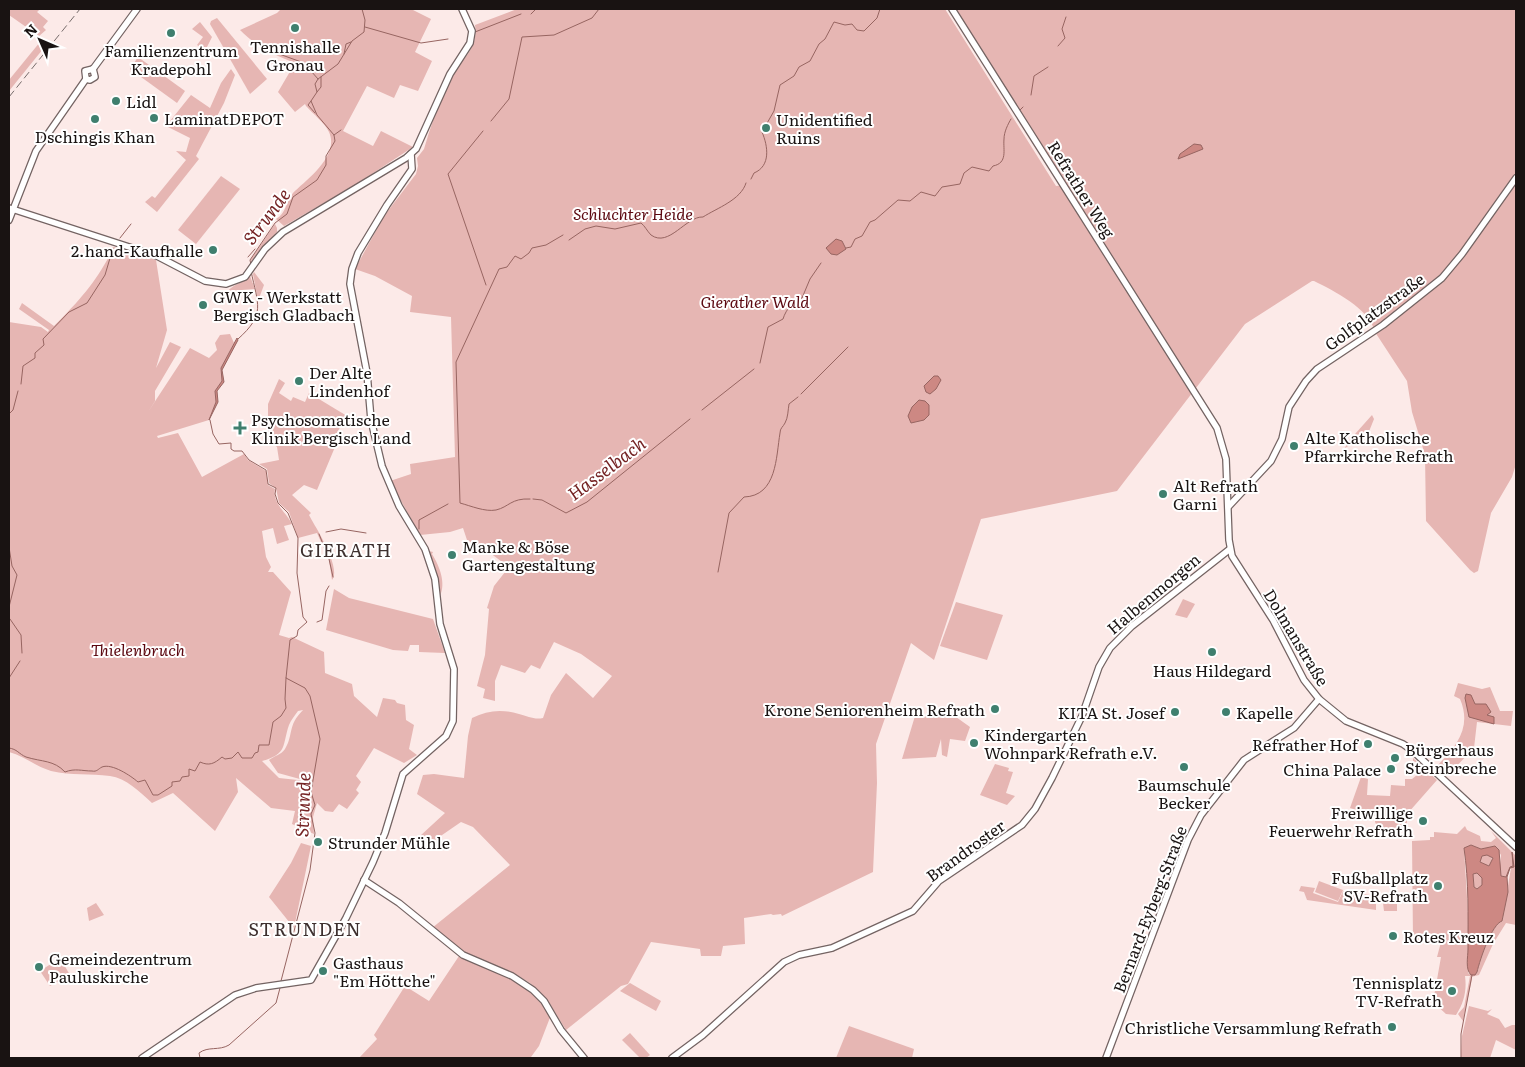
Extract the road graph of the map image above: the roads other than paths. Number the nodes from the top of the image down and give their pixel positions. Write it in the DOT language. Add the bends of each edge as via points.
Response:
graph roads {
  1 [pos="137,9"];
  2 [pos="462,9"];
  3 [pos="952,9"];
  4 [pos="411,154"];
  5 [pos="1516,178"];
  6 [pos="11,209"];
  7 [pos="9,220"];
  8 [pos="1190,384"];
  9 [pos="1228,488"];
  10 [pos="1240,496"];
  11 [pos="1229,506"];
  12 [pos="1230,549"];
  13 [pos="1319,698"];
  14 [pos="1066,748"];
  15 [pos="1516,847"];
  16 [pos="364,880"];
  17 [pos="142,1058"];
  18 [pos="584,1058"];
  19 [pos="672,1058"];
  20 [pos="1106,1058"];
  1 -- 6 [label="street" via="93,69 95,77 86,79 41,143"];
  2 -- 4 [label="street" via="472,30 470,43 450,74 421,143"];
  3 -- 8 [label="street, Refrather Weg"];
  4 -- 6 [label="street" via="283,232 265,249 250,271 234,282 221,284 205,281 157,256"];
  4 -- 16 [label="street" via="412,169 358,254 350,284 367,373 371,420 382,464 399,506 425,549 435,579 440,624 454,669 453,722 446,736 403,774 385,833"];
  5 -- 10 [label="street, Golfplatzstraße" via="1442,278 1383,325 1316,370 1292,400 1282,439 1271,461"];
  6 -- 7 [label="street"];
  8 -- 9 [label="street, Dolmanstraße" via="1222,441"];
  9 -- 10 [label="street"];
  9 -- 11 [label="street, Dolmanstraße"];
  10 -- 11 [label="street, Golfplatzstraße"];
  11 -- 12 [label="street, Dolmanstraße"];
  12 -- 13 [label="street, Dolmanstraße" via="1273,620 1304,680"];
  12 -- 14 [label="street, Halbenmorgen" via="1132,626 1110,648"];
  13 -- 15 [label="street, Dolmanstraße" via="1351,724 1403,744 1414,752"];
  13 -- 20 [label="street, Bernard-Eyberg-Straße" via="1294,728 1248,756 1201,815"];
  14 -- 19 [label="street, Brandroster" via="1028,818 940,881 913,911 832,948 791,957 703,1035"];
  16 -- 17 [label="street" via="314,976 306,982 256,988 227,999"];
  16 -- 18 [label="street" via="400,903 463,955 512,976 533,990"];
}
